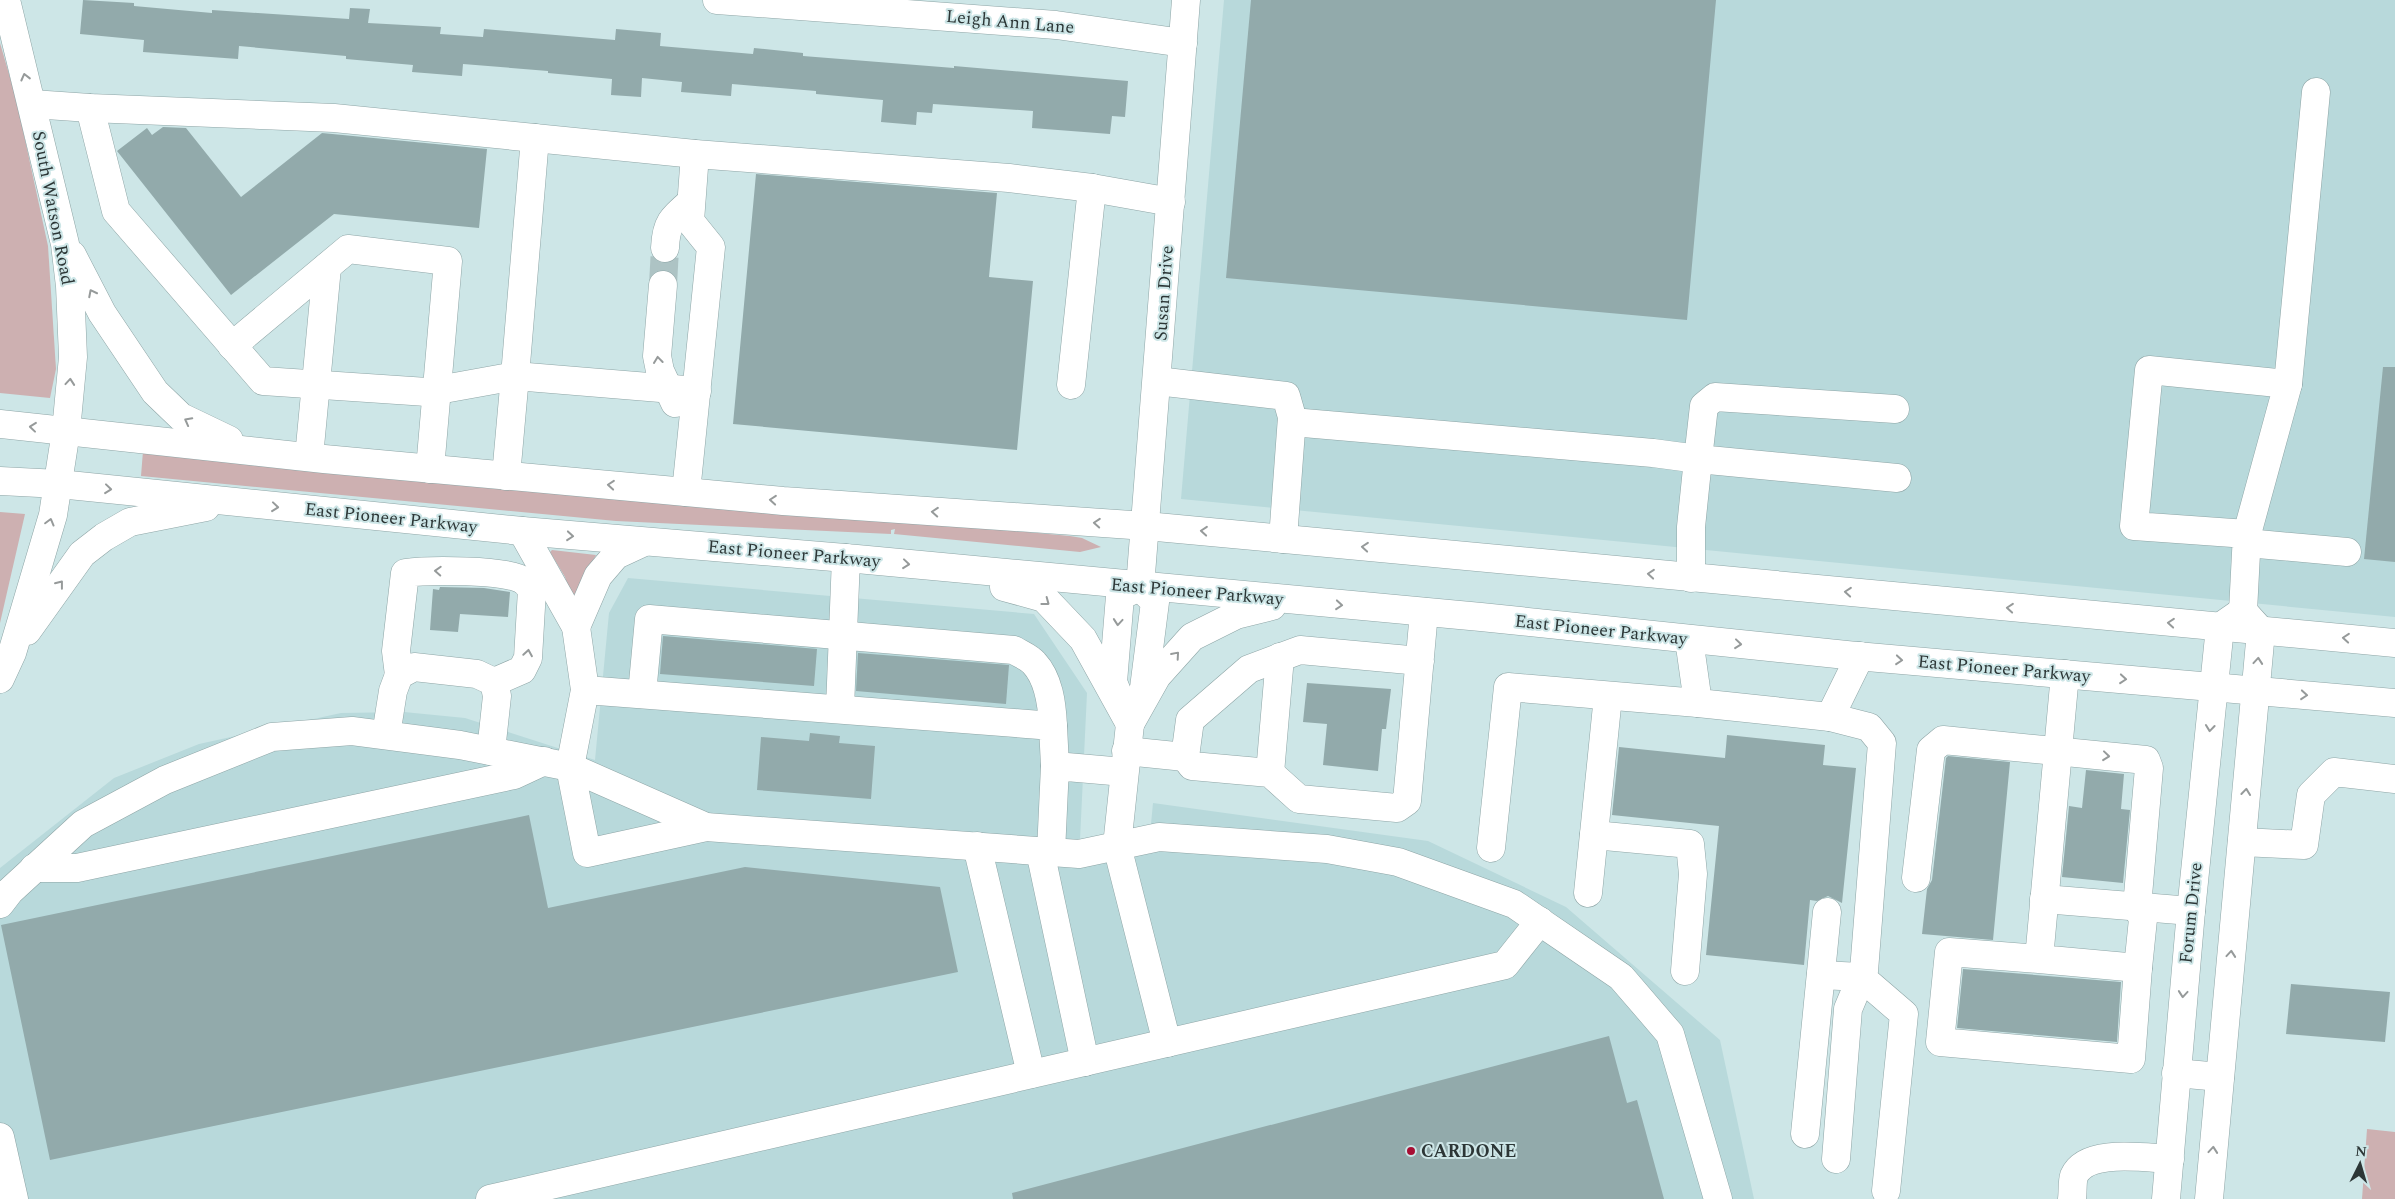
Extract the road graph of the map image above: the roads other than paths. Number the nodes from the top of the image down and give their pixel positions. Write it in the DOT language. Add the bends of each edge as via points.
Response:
graph roads {
  1 [pos="6,0"];
  2 [pos="717,0"];
  3 [pos="1186,0"];
  4 [pos="886,6"];
  5 [pos="1183,43"];
  6 [pos="2316,92"];
  7 [pos="32,104"];
  8 [pos="90,108"];
  9 [pos="535,138"];
  10 [pos="695,154"];
  11 [pos="1092,188"];
  12 [pos="691,202"];
  13 [pos="1171,202"];
  14 [pos="65,244"];
  15 [pos="665,248"];
  16 [pos="327,267"];
  17 [pos="663,285"];
  18 [pos="232,346"];
  19 [pos="515,376"];
  20 [pos="1157,381"];
  21 [pos="2288,384"];
  22 [pos="317,385"];
  23 [pos="1071,385"];
  24 [pos="667,388"];
  25 [pos="436,390"];
  26 [pos="697,390"];
  27 [pos="1895,409"];
  28 [pos="1292,422"];
  29 [pos="0,424"];
  30 [pos="66,431"];
  31 [pos="248,450"];
  32 [pos="309,457"];
  33 [pos="1698,460"];
  34 [pos="430,469"];
  35 [pos="506,476"];
  36 [pos="1897,478"];
  37 [pos="0,481"];
  38 [pos="687,482"];
  39 [pos="59,484"];
  40 [pos="226,502"];
  41 [pos="1146,526"];
  42 [pos="522,531"];
  43 [pos="2247,538"];
  44 [pos="1282,539"];
  45 [pos="644,542"];
  46 [pos="2347,552"];
  47 [pos="846,558"];
  48 [pos="933,566"];
  49 [pos="1691,578"];
  50 [pos="1140,587"];
  51 [pos="1291,601"];
  52 [pos="2243,611"];
  53 [pos="1424,612"];
  54 [pos="576,627"];
  55 [pos="2220,627"];
  56 [pos="2261,630"];
  57 [pos="843,636"];
  58 [pos="1689,639"];
  59 [pos="2395,643"];
  60 [pos="12,652"];
  61 [pos="1860,656"];
  62 [pos="1280,657"];
  63 [pos="1420,661"];
  64 [pos="2064,674"];
  65 [pos="398,675"];
  66 [pos="0,679"];
  67 [pos="494,682"];
  68 [pos="2215,686"];
  69 [pos="585,690"];
  70 [pos="2256,691"];
  71 [pos="642,694"];
  72 [pos="1608,696"];
  73 [pos="1698,703"];
  74 [pos="2395,703"];
  75 [pos="840,708"];
  76 [pos="1830,716"];
  77 [pos="1130,724"];
  78 [pos="1053,726"];
  79 [pos="386,735"];
  80 [pos="2058,750"];
  81 [pos="491,751"];
  82 [pos="1185,757"];
  83 [pos="544,761"];
  84 [pos="1125,762"];
  85 [pos="1054,766"];
  86 [pos="570,767"];
  87 [pos="1270,773"];
  88 [pos="2395,779"];
  89 [pos="706,827"];
  90 [pos="1594,835"];
  91 [pos="2242,842"];
  92 [pos="977,846"];
  93 [pos="1117,846"];
  94 [pos="1491,848"];
  95 [pos="1046,851"];
  96 [pos="34,868"];
  97 [pos="1916,878"];
  98 [pos="1588,893"];
  99 [pos="2044,899"];
  100 [pos="0,904"];
  101 [pos="2137,908"];
  102 [pos="1827,912"];
  103 [pos="2190,912"];
  104 [pos="1540,921"];
  105 [pos="2039,959"];
  106 [pos="2138,968"];
  107 [pos="1684,971"];
  108 [pos="1821,975"];
  109 [pos="1861,977"];
  110 [pos="1167,1043"];
  111 [pos="1085,1062"];
  112 [pos="2176,1073"];
  113 [pos="1031,1074"];
  114 [pos="2220,1077"];
  115 [pos="1805,1134"];
  116 [pos="0,1137"];
  117 [pos="1836,1159"];
  118 [pos="2170,1159"];
  119 [pos="1886,1191"];
  120 [pos="14,1199"];
  121 [pos="490,1199"];
  122 [pos="1718,1199"];
  123 [pos="2072,1199"];
  124 [pos="2166,1199"];
  125 [pos="2209,1199"];
  7 -- 1 [label="main road, South Watson Road, one-way"];
  2 -- 4 [label="main road, Leigh Ann Lane"];
  3 -- 5 [label="main road, Susan Drive"];
  4 -- 5 [label="main road, Leigh Ann Lane"];
  5 -- 13 [label="main road, Susan Drive"];
  6 -- 21 [label="main road"];
  7 -- 8 [label="main road"];
  7 -- 14 [label="main road, South Watson Road"];
  8 -- 9 [label="main road" via="334,118"];
  8 -- 18 [label="main road" via="116,210"];
  9 -- 10 [label="main road"];
  9 -- 19 [label="main road"];
  10 -- 11 [label="main road" via="1009,178"];
  10 -- 12 [label="main road"];
  11 -- 13 [label="main road"];
  11 -- 23 [label="main road"];
  12 -- 15 [label="main road" via="672,218 666,232"];
  12 -- 26 [label="main road" via="690,220 711,247"];
  13 -- 20 [label="main road, Susan Drive"];
  30 -- 14 [label="main road, South Watson Road, one-way" via="73,357"];
  31 -- 14 [label="main road, one-way" via="180,417 155,392 102,313"];
  16 -- 18 [label="main road"];
  16 -- 22 [label="main road"];
  16 -- 25 [label="main road" via="348,249 448,261"];
  24 -- 17 [label="main road, one-way" via="657,356"];
  18 -- 22 [label="main road" via="262,381"];
  19 -- 24 [label="main road"];
  19 -- 25 [label="main road"];
  19 -- 35 [label="main road"];
  20 -- 28 [label="main road" via="1286,396"];
  20 -- 41 [label="main road, Susan Drive"];
  21 -- 43 [label="main road"];
  21 -- 43 [label="main road" via="2149,370 2134,526"];
  22 -- 25 [label="main road"];
  22 -- 32 [label="main road"];
  24 -- 26 [label="main road"];
  24 -- 38 [label="main road" via="681,423 679,451"];
  25 -- 34 [label="main road"];
  26 -- 38 [label="main road"];
  27 -- 33 [label="main road" via="1715,396 1704,406"];
  28 -- 33 [label="main road" via="1653,453"];
  28 -- 44 [label="main road"];
  30 -- 29 [label="main road, one-way"];
  30 -- 31 [label="main road"];
  30 -- 39 [label="main road, South Watson Road"];
  31 -- 32 [label="main road"];
  32 -- 34 [label="main road"];
  33 -- 36 [label="main road"];
  33 -- 49 [label="main road" via="1691,527"];
  34 -- 35 [label="main road"];
  38 -- 35 [label="main road, one-way"];
  37 -- 39 [label="main road, East Pioneer Parkway"];
  41 -- 38 [label="main road, one-way" via="783,501"];
  39 -- 40 [label="main road, East Pioneer Parkway, one-way"];
  60 -- 39 [label="main road, South Watson Road, one-way"];
  40 -- 42 [label="main road, East Pioneer Parkway, one-way"];
  60 -- 40 [label="main road, one-way" via="82,554 104,537 130,522"];
  44 -- 41 [label="main road, one-way"];
  41 -- 50 [label="main road, Susan Drive"];
  42 -- 45 [label="main road, East Pioneer Parkway, one-way"];
  42 -- 54 [label="main road"];
  43 -- 46 [label="main road"];
  43 -- 52 [label="main road"];
  49 -- 44 [label="main road, one-way"];
  45 -- 47 [label="main road, East Pioneer Parkway"];
  45 -- 54 [label="main road" via="616,555 598,576"];
  47 -- 48 [label="main road, East Pioneer Parkway, one-way"];
  47 -- 57 [label="main road"];
  48 -- 50 [label="main road, East Pioneer Parkway"];
  48 -- 77 [label="main road, one-way" via="1044,598 1083,639"];
  55 -- 49 [label="main road, one-way"];
  50 -- 51 [label="main road, East Pioneer Parkway"];
  50 -- 77 [label="main road" via="1120,596 1113,682"];
  51 -- 53 [label="main road, East Pioneer Parkway, one-way"];
  77 -- 51 [label="main road, one-way" via="1157,676 1192,637 1236,615"];
  52 -- 55 [label="main road"];
  52 -- 56 [label="main road"];
  53 -- 58 [label="main road, East Pioneer Parkway"];
  53 -- 63 [label="main road"];
  54 -- 69 [label="main road"];
  55 -- 56 [label="main road"];
  55 -- 68 [label="main road, Forum Drive"];
  59 -- 56 [label="main road, one-way"];
  70 -- 56 [label="main road, one-way"];
  57 -- 71 [label="main road" via="649,619"];
  57 -- 75 [label="main road"];
  57 -- 78 [label="main road" via="1014,650 1034,662 1045,682"];
  58 -- 61 [label="main road, East Pioneer Parkway, one-way"];
  58 -- 73 [label="main road"];
  60 -- 66 [label="main road, South Watson Road"];
  61 -- 64 [label="main road, East Pioneer Parkway, one-way"];
  61 -- 76 [label="main road"];
  62 -- 63 [label="main road" via="1300,650"];
  62 -- 82 [label="main road" via="1250,668 1190,720"];
  62 -- 87 [label="main road"];
  63 -- 87 [label="main road" via="1407,801 1397,808 1299,799"];
  64 -- 68 [label="main road, East Pioneer Parkway, one-way"];
  64 -- 80 [label="main road"];
  65 -- 67 [label="main road" via="414,667 477,674"];
  67 -- 65 [label="main road, one-way" via="522,670 528,658 532,590 524,580 508,575 405,573 396,651"];
  65 -- 79 [label="main road"];
  67 -- 81 [label="main road" via="497,696"];
  68 -- 70 [label="main road, East Pioneer Parkway"];
  68 -- 103 [label="main road, Forum Drive, one-way"];
  69 -- 71 [label="main road"];
  69 -- 86 [label="main road"];
  70 -- 74 [label="main road, East Pioneer Parkway, one-way"];
  91 -- 70 [label="main road, one-way"];
  71 -- 75 [label="main road"];
  72 -- 73 [label="main road"];
  72 -- 90 [label="main road"];
  72 -- 94 [label="main road" via="1508,687"];
  73 -- 76 [label="main road"];
  75 -- 78 [label="main road"];
  76 -- 109 [label="main road" via="1869,727 1882,743"];
  77 -- 84 [label="main road"];
  78 -- 85 [label="main road"];
  79 -- 81 [label="main road"];
  79 -- 96 [label="main road" via="352,730 272,737 165,780 83,824"];
  80 -- 97 [label="main road" via="1943,740 1931,750"];
  80 -- 99 [label="main road"];
  80 -- 101 [label="main road, one-way" via="2146,760 2149,768"];
  81 -- 83 [label="main road"];
  82 -- 84 [label="main road"];
  82 -- 87 [label="main road" via="1192,766"];
  83 -- 86 [label="main road"];
  83 -- 96 [label="main road" via="514,775 77,868"];
  84 -- 85 [label="main road"];
  84 -- 93 [label="main road"];
  85 -- 95 [label="main road"];
  86 -- 89 [label="main road"];
  86 -- 89 [label="main road" via="587,853"];
  88 -- 91 [label="main road" via="2334,772 2311,795 2304,845"];
  89 -- 92 [label="main road"];
  90 -- 98 [label="main road"];
  90 -- 107 [label="main road" via="1690,844 1693,874"];
  114 -- 91 [label="main road, one-way"];
  92 -- 95 [label="main road"];
  92 -- 113 [label="main road"];
  93 -- 95 [label="main road" via="1079,854"];
  93 -- 104 [label="main road" via="1158,837 1326,849 1389,860 1514,904"];
  93 -- 110 [label="main road"];
  95 -- 111 [label="main road"];
  96 -- 100 [label="main road"];
  99 -- 101 [label="main road"];
  99 -- 105 [label="main road"];
  101 -- 103 [label="main road"];
  101 -- 106 [label="main road" via="2144,919"];
  102 -- 108 [label="main road"];
  103 -- 112 [label="main road, Forum Drive, one-way"];
  104 -- 110 [label="main road" via="1505,965"];
  104 -- 122 [label="main road" via="1621,977 1670,1034"];
  105 -- 106 [label="main road"];
  105 -- 106 [label="main road" via="1949,952 1940,1042 2132,1059"];
  108 -- 109 [label="main road"];
  108 -- 115 [label="main road"];
  109 -- 117 [label="main road" via="1848,1009"];
  109 -- 119 [label="main road" via="1904,1014"];
  110 -- 111 [label="main road"];
  111 -- 113 [label="main road"];
  112 -- 114 [label="main road"];
  112 -- 118 [label="main road, Forum Drive"];
  113 -- 121 [label="main road"];
  125 -- 114 [label="main road, one-way"];
  116 -- 120 [label="main road"];
  118 -- 123 [label="main road" via="2105,1157 2091,1160 2074,1176"];
  118 -- 124 [label="main road, Forum Drive"];
}
